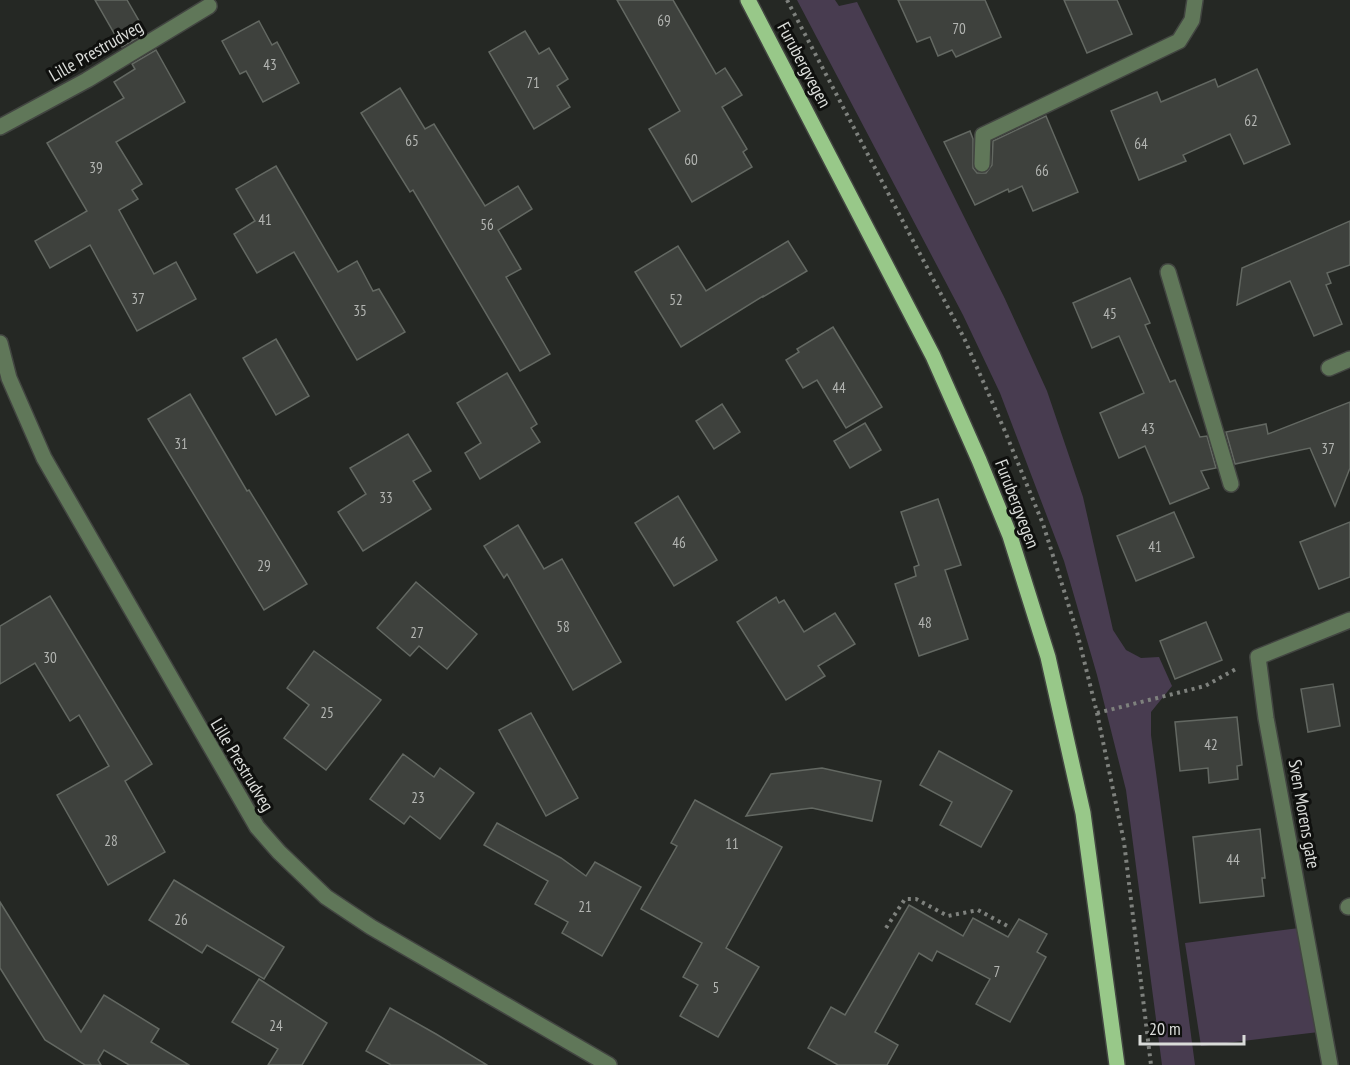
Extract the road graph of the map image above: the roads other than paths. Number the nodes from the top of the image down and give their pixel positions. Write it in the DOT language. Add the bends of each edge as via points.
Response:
graph roads {
  1 [pos="748,0"];
  2 [pos="1195,0"];
  3 [pos="209,6"];
  4 [pos="0,127"];
  5 [pos="982,164"];
  6 [pos="1168,272"];
  7 [pos="0,343"];
  8 [pos="1350,359"];
  9 [pos="1329,368"];
  10 [pos="1231,484"];
  11 [pos="1350,620"];
  12 [pos="609,1065"];
  13 [pos="1117,1065"];
  14 [pos="1330,1065"];
  1 -- 13 [label="main road, Furubergvegen" via="933,356 1010,536 1048,657 1083,813"];
  2 -- 5 [label="street" via="1192,20 1179,41 983,135"];
  3 -- 4 [label="street, Lille Prestrudveg"];
  6 -- 10 [label="street"];
  7 -- 12 [label="street, Lille Prestrudveg" via="9,378 44,458 257,827 326,897"];
  8 -- 9 [label="street"];
  11 -- 14 [label="street, Sven Morens gate" via="1258,657"];
}
